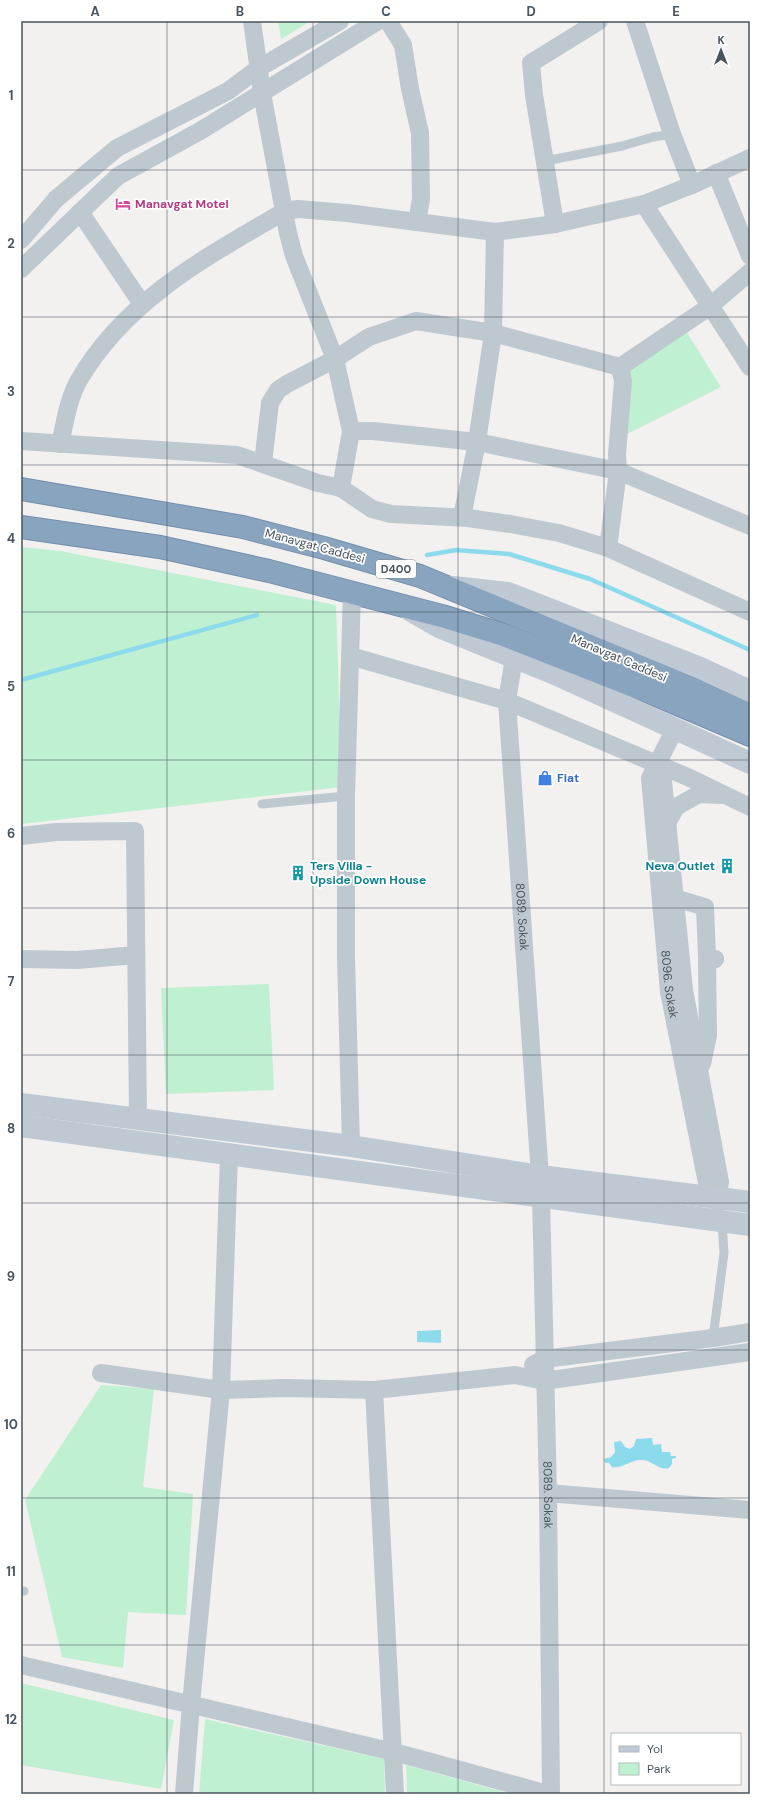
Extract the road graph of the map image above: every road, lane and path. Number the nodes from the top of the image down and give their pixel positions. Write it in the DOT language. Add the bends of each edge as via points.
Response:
graph roads {
  1 [pos="252,21"];
  2 [pos="340,21"];
  3 [pos="378,21"];
  4 [pos="388,21"];
  5 [pos="599,21"];
  6 [pos="635,21"];
  7 [pos="259,68"];
  8 [pos="262,93"];
  9 [pos="672,134"];
  10 [pos="750,158"];
  11 [pos="545,161"];
  12 [pos="716,173"];
  13 [pos="692,184"];
  14 [pos="644,204"];
  15 [pos="285,211"];
  16 [pos="80,212"];
  17 [pos="418,222"];
  18 [pos="555,224"];
  19 [pos="495,232"];
  20 [pos="21,240"];
  21 [pos="750,256"];
  22 [pos="21,269"];
  23 [pos="750,272"];
  24 [pos="142,304"];
  25 [pos="709,307"];
  26 [pos="493,334"];
  27 [pos="335,360"];
  28 [pos="620,367"];
  29 [pos="750,367"];
  30 [pos="351,431"];
  31 [pos="21,441"];
  32 [pos="477,442"];
  33 [pos="60,444"];
  34 [pos="262,464"];
  35 [pos="618,471"];
  36 [pos="341,488"];
  37 [pos="21,490"];
  38 [pos="462,518"];
  39 [pos="750,526"];
  40 [pos="21,527"];
  41 [pos="608,548"];
  42 [pos="448,586"];
  43 [pos="352,592"];
  44 [pos="400,605"];
  45 [pos="750,612"];
  46 [pos="350,656"];
  47 [pos="514,658"];
  48 [pos="750,691"];
  49 [pos="507,702"];
  50 [pos="750,716"];
  51 [pos="675,729"];
  52 [pos="750,735"];
  53 [pos="750,763"];
  54 [pos="657,765"];
  55 [pos="725,795"];
  56 [pos="346,796"];
  57 [pos="262,804"];
  58 [pos="750,807"];
  59 [pos="667,823"];
  60 [pos="21,836"];
  61 [pos="675,898"];
  62 [pos="136,955"];
  63 [pos="21,959"];
  64 [pos="700,1074"];
  65 [pos="21,1104"];
  66 [pos="138,1120"];
  67 [pos="21,1126"];
  68 [pos="351,1146"];
  69 [pos="229,1154"];
  70 [pos="540,1186"];
  71 [pos="717,1198"];
  72 [pos="750,1202"];
  73 [pos="722,1222"];
  74 [pos="750,1225"];
  75 [pos="750,1332"];
  76 [pos="713,1338"];
  77 [pos="750,1352"];
  78 [pos="544,1358"];
  79 [pos="100,1373"];
  80 [pos="515,1376"];
  81 [pos="544,1381"];
  82 [pos="221,1390"];
  83 [pos="374,1390"];
  84 [pos="548,1493"];
  85 [pos="750,1510"];
  86 [pos="21,1665"];
  87 [pos="190,1704"];
  88 [pos="394,1752"];
  89 [pos="184,1794"];
  90 [pos="395,1794"];
  91 [pos="550,1794"];
  1 -- 7 [label="street"];
  2 -- 7 [label="street"];
  3 -- 8 [label="street"];
  4 -- 17 [label="street" via="403,45 420,132 421,199"];
  5 -- 11 [label="street" via="531,63"];
  6 -- 9 [label="street"];
  7 -- 8 [label="street"];
  7 -- 20 [label="street" via="228,91 118,148 56,199"];
  8 -- 15 [label="street"];
  8 -- 16 [label="street" via="118,176"];
  9 -- 11 [label="lane"];
  9 -- 13 [label="street"];
  10 -- 12 [label="street"];
  11 -- 18 [label="street"];
  12 -- 13 [label="street"];
  12 -- 21 [label="street"];
  13 -- 14 [label="street"];
  14 -- 18 [label="street"];
  14 -- 25 [label="street"];
  15 -- 17 [label="street" via="318,210"];
  15 -- 24 [label="street" via="192,266"];
  15 -- 27 [label="street" via="294,256"];
  16 -- 22 [label="street"];
  16 -- 24 [label="street"];
  17 -- 19 [label="street"];
  18 -- 19 [label="street"];
  19 -- 26 [label="street"];
  23 -- 25 [label="street"];
  24 -- 33 [label="street" via="112,335 79,381 68,408"];
  25 -- 28 [label="street"];
  25 -- 29 [label="street"];
  26 -- 27 [label="street" via="416,321 368,337"];
  26 -- 28 [label="street"];
  26 -- 32 [label="street"];
  27 -- 30 [label="street"];
  27 -- 34 [label="street" via="287,384 274,396 270,403"];
  28 -- 35 [label="street" via="623,381"];
  30 -- 32 [label="street"];
  30 -- 36 [label="street"];
  31 -- 33 [label="street"];
  32 -- 35 [label="street"];
  32 -- 38 [label="street"];
  33 -- 34 [label="street" via="238,455"];
  34 -- 36 [label="street"];
  35 -- 39 [label="street"];
  35 -- 41 [label="street"];
  36 -- 38 [label="street" via="372,509 391,514"];
  37 -- 42 [label="highway, Manavgat Caddesi / D400" via="243,527 332,550"];
  38 -- 41 [label="street" via="559,533"];
  40 -- 43 [label="highway, Manavgat Caddesi" via="160,547"];
  41 -- 45 [label="street"];
  42 -- 48 [label="street" via="508,592 698,667"];
  42 -- 50 [label="highway, Manavgat Caddesi / D400" via="677,682"];
  43 -- 44 [label="highway, Manavgat Caddesi"];
  43 -- 46 [label="street"];
  44 -- 47 [label="street" via="439,627"];
  44 -- 52 [label="highway, Manavgat Caddesi" via="504,635"];
  46 -- 49 [label="street"];
  46 -- 56 [label="street"];
  47 -- 49 [label="street, 8089. Sokak"];
  47 -- 51 [label="street"];
  49 -- 54 [label="street"];
  49 -- 70 [label="street, 8089. Sokak"];
  51 -- 53 [label="street"];
  51 -- 54 [label="street, 8096. Sokak"];
  54 -- 55 [label="street"];
  54 -- 59 [label="street, 8096. Sokak" via="663,782"];
  54 -- 71 [label="street, 8096. Sokak" via="650,778 668,992 707,1183"];
  55 -- 58 [label="street"];
  55 -- 59 [label="street" via="699,794 676,807"];
  56 -- 57 [label="lane"];
  56 -- 68 [label="street" via="346,957"];
  59 -- 61 [label="street, 8096. Sokak"];
  60 -- 62 [label="street" via="56,832 135,831"];
  61 -- 64 [label="street, 8096. Sokak" via="684,990"];
  61 -- 64 [label="street" via="705,907 707,957 715,959 707,962 708,1035"];
  62 -- 63 [label="street" via="77,960"];
  62 -- 66 [label="street"];
  64 -- 71 [label="street, 8096. Sokak" via="720,1182"];
  65 -- 66 [label="street"];
  66 -- 68 [label="street"];
  67 -- 69 [label="street"];
  68 -- 70 [label="street"];
  69 -- 70 [label="street"];
  69 -- 82 [label="street"];
  70 -- 71 [label="street"];
  70 -- 73 [label="street"];
  70 -- 78 [label="street, 8089. Sokak"];
  71 -- 72 [label="street"];
  71 -- 73 [label="street, 8096. Sokak"];
  73 -- 74 [label="street"];
  73 -- 76 [label="lane" via="724,1253"];
  75 -- 76 [label="street"];
  76 -- 78 [label="street"];
  77 -- 81 [label="street"];
  78 -- 80 [label="street"];
  78 -- 81 [label="street, 8089. Sokak"];
  79 -- 82 [label="street"];
  80 -- 81 [label="street"];
  80 -- 83 [label="street"];
  81 -- 84 [label="street, 8089. Sokak"];
  82 -- 83 [label="street"];
  82 -- 87 [label="street"];
  83 -- 88 [label="street"];
  84 -- 85 [label="street"];
  84 -- 91 [label="street, 8089. Sokak"];
  86 -- 87 [label="street"];
  87 -- 88 [label="street"];
  87 -- 89 [label="street"];
  88 -- 90 [label="street"];
  88 -- 91 [label="street"];
}
